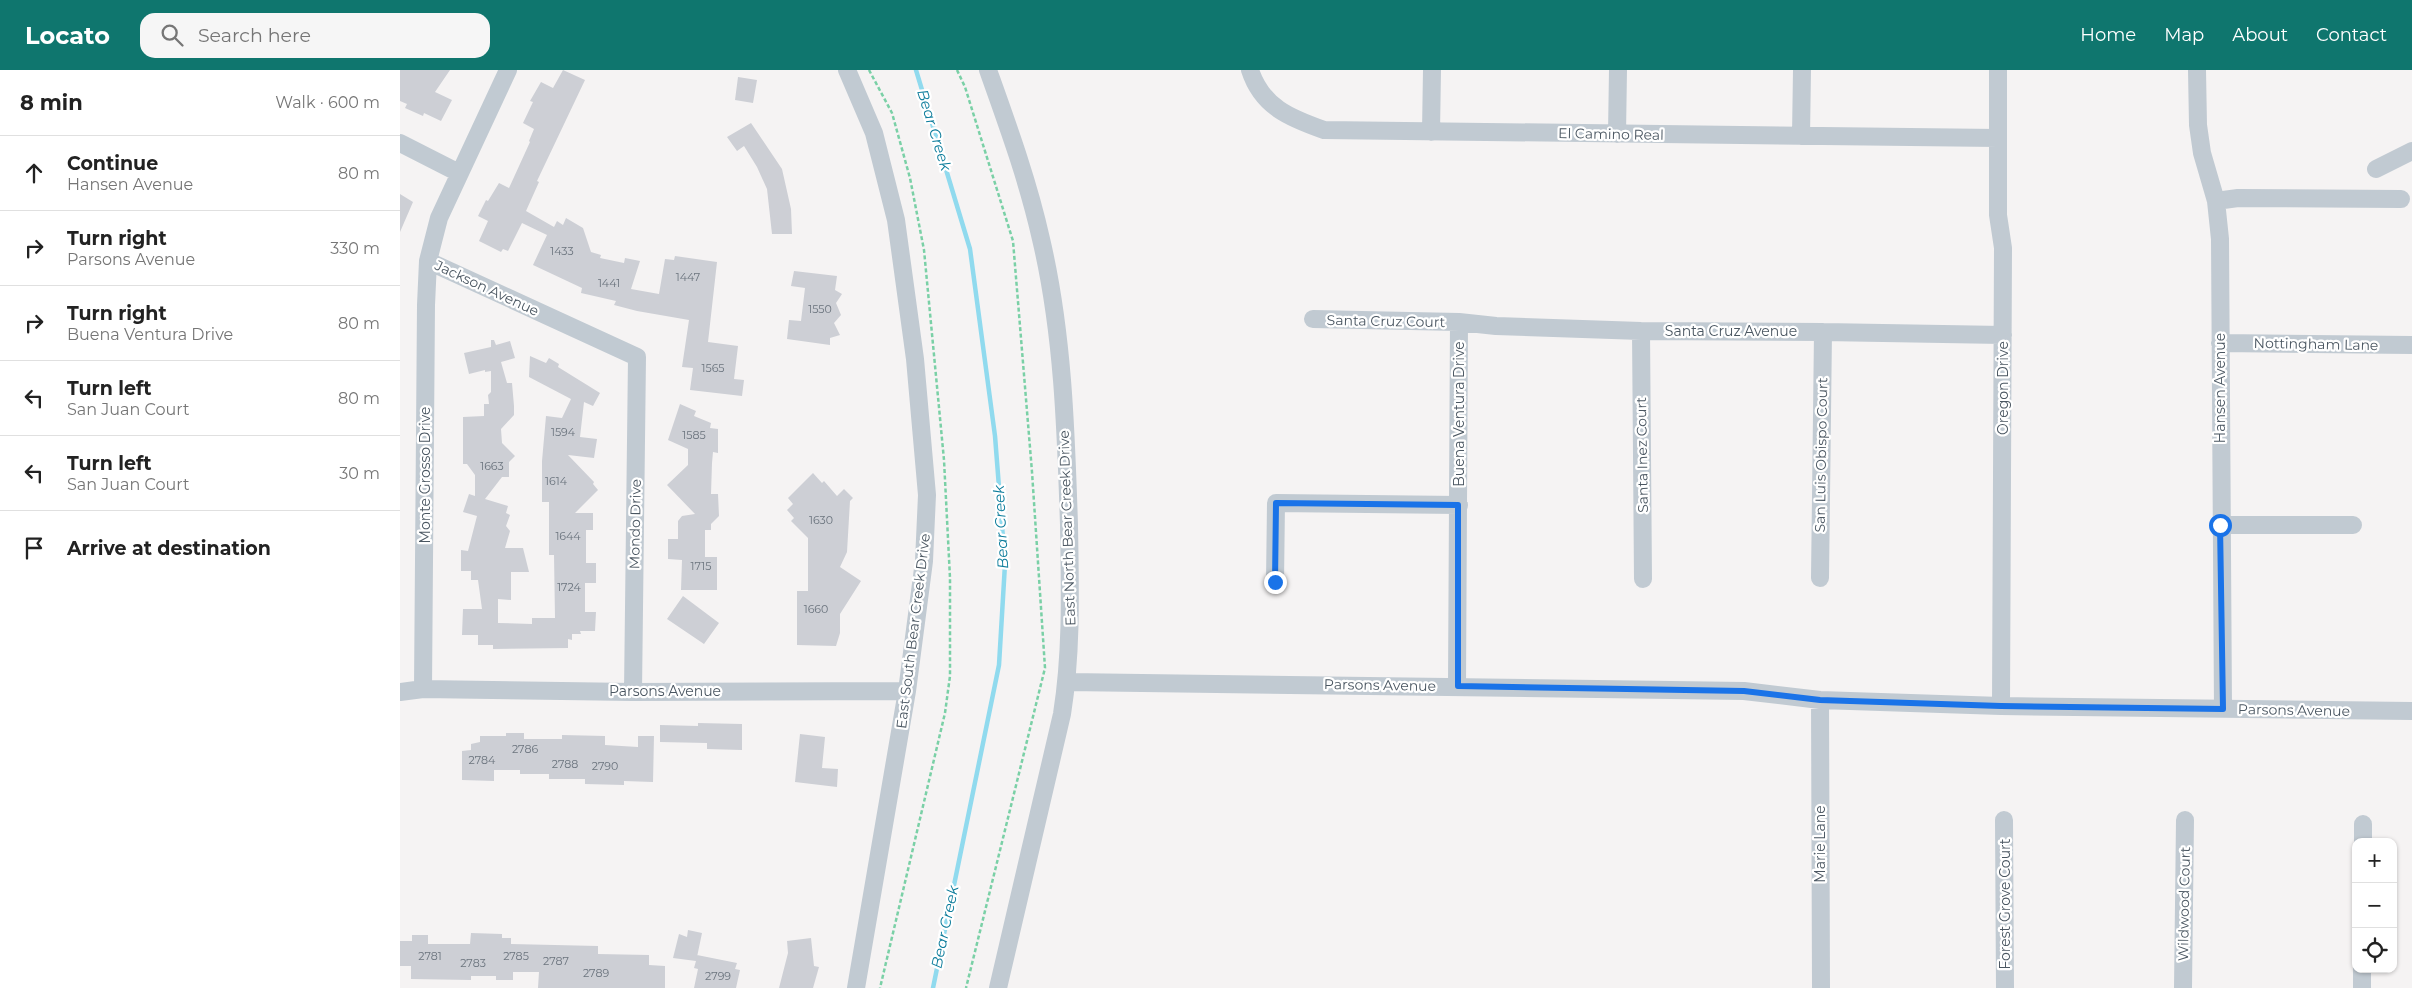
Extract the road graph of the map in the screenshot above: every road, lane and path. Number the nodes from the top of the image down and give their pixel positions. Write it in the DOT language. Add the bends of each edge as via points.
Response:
graph roads {
  1 [pos="508,70"];
  2 [pos="847,70"];
  3 [pos="957,70"];
  4 [pos="988,70"];
  5 [pos="1250,70"];
  6 [pos="1432,70"];
  7 [pos="1618,70"];
  8 [pos="1802,70"];
  9 [pos="1998,70"];
  10 [pos="2198,70"];
  11 [pos="1431,132"];
  12 [pos="1617,134"];
  13 [pos="1801,136"];
  14 [pos="1998,138"];
  15 [pos="400,143"];
  16 [pos="2412,151"];
  17 [pos="2376,169"];
  18 [pos="459,173"];
  19 [pos="2401,199"];
  20 [pos="2216,201"];
  21 [pos="428,261"];
  22 [pos="1314,319"];
  23 [pos="1458,322"];
  24 [pos="1640,331"];
  25 [pos="1822,332"];
  26 [pos="2003,335"];
  27 [pos="2220,343"];
  28 [pos="2412,345"];
  29 [pos="637,357"];
  30 [pos="1458,505"];
  31 [pos="2220,525"];
  32 [pos="2353,525"];
  33 [pos="1820,578"];
  34 [pos="1643,579"];
  35 [pos="1275,582"];
  36 [pos="1068,682"];
  37 [pos="1458,686"];
  38 [pos="423,689"];
  39 [pos="907,691"];
  40 [pos="400,692"];
  41 [pos="633,692"];
  42 [pos="1820,700"];
  43 [pos="2001,706"];
  44 [pos="2223,709"];
  45 [pos="2412,711"];
  46 [pos="2004,820"];
  47 [pos="2185,820"];
  48 [pos="2363,824"];
  49 [pos="2362,838"];
  50 [pos="2362,973"];
  51 [pos="856,988"];
  52 [pos="966,988"];
  53 [pos="998,988"];
  54 [pos="1821,988"];
  55 [pos="2005,988"];
  56 [pos="2183,988"];
  57 [pos="2362,988"];
  1 -- 18 [label="street, Jackson Avenue"];
  2 -- 39 [label="street, East South Bear Creek Drive" via="874,133 896,220 916,369 927,495 924,562"];
  3 -- 52 [label="path" via="965,86 1013,241 1045,668"];
  4 -- 36 [label="street, East North Bear Creek Drive" via="1020,158 1042,241 1053,305 1068,490 1071,600"];
  5 -- 11 [label="street, El Camino Real" via="1253,80 1270,103 1288,117 1324,130"];
  6 -- 11 [label="street"];
  7 -- 12 [label="street"];
  8 -- 13 [label="street"];
  9 -- 14 [label="street, Oregon Drive"];
  10 -- 20 [label="street, Hansen Avenue" via="2198,125 2202,153"];
  11 -- 12 [label="street, El Camino Real"];
  12 -- 13 [label="street, El Camino Real"];
  13 -- 14 [label="street, El Camino Real"];
  14 -- 26 [label="street, Oregon Drive"];
  15 -- 18 [label="street"];
  16 -- 17 [label="street"];
  18 -- 21 [label="street, Jackson Avenue" via="439,218"];
  19 -- 20 [label="street" via="2238,198"];
  20 -- 27 [label="street, Hansen Avenue" via="2220,239"];
  21 -- 29 [label="street, Jackson Avenue"];
  21 -- 38 [label="street, Monte Grosso Drive"];
  22 -- 23 [label="street, Santa Cruz Court"];
  23 -- 24 [label="street, Santa Cruz Avenue"];
  23 -- 30 [label="street, Buena Ventura Drive"];
  24 -- 25 [label="street, Santa Cruz Avenue"];
  24 -- 34 [label="street, Santa Inez Court"];
  25 -- 26 [label="street, Santa Cruz Avenue"];
  25 -- 33 [label="street, San Luis Obispo Court"];
  26 -- 43 [label="street, Oregon Drive"];
  27 -- 28 [label="street, Nottingham Lane"];
  27 -- 31 [label="street, Hansen Avenue"];
  29 -- 41 [label="street, Mondo Drive"];
  30 -- 35 [label="street" via="1276,503"];
  30 -- 37 [label="street, Buena Ventura Drive"];
  31 -- 32 [label="street"];
  31 -- 44 [label="street, Hansen Avenue"];
  36 -- 37 [label="street, Parsons Avenue"];
  36 -- 53 [label="street, East North Bear Creek Drive"];
  37 -- 42 [label="street, Parsons Avenue" via="1744,691"];
  38 -- 40 [label="street, Parsons Avenue"];
  38 -- 41 [label="street, Parsons Avenue"];
  39 -- 41 [label="street, Parsons Avenue"];
  39 -- 51 [label="street, East South Bear Creek Drive"];
  42 -- 43 [label="street, Parsons Avenue"];
  42 -- 54 [label="street, Marie Lane"];
  43 -- 44 [label="street, Parsons Avenue"];
  44 -- 45 [label="street, Parsons Avenue"];
  46 -- 55 [label="street, Forest Grove Court"];
  47 -- 56 [label="street, Wildwood Court"];
  48 -- 49 [label="street"];
  50 -- 57 [label="street"];
}
